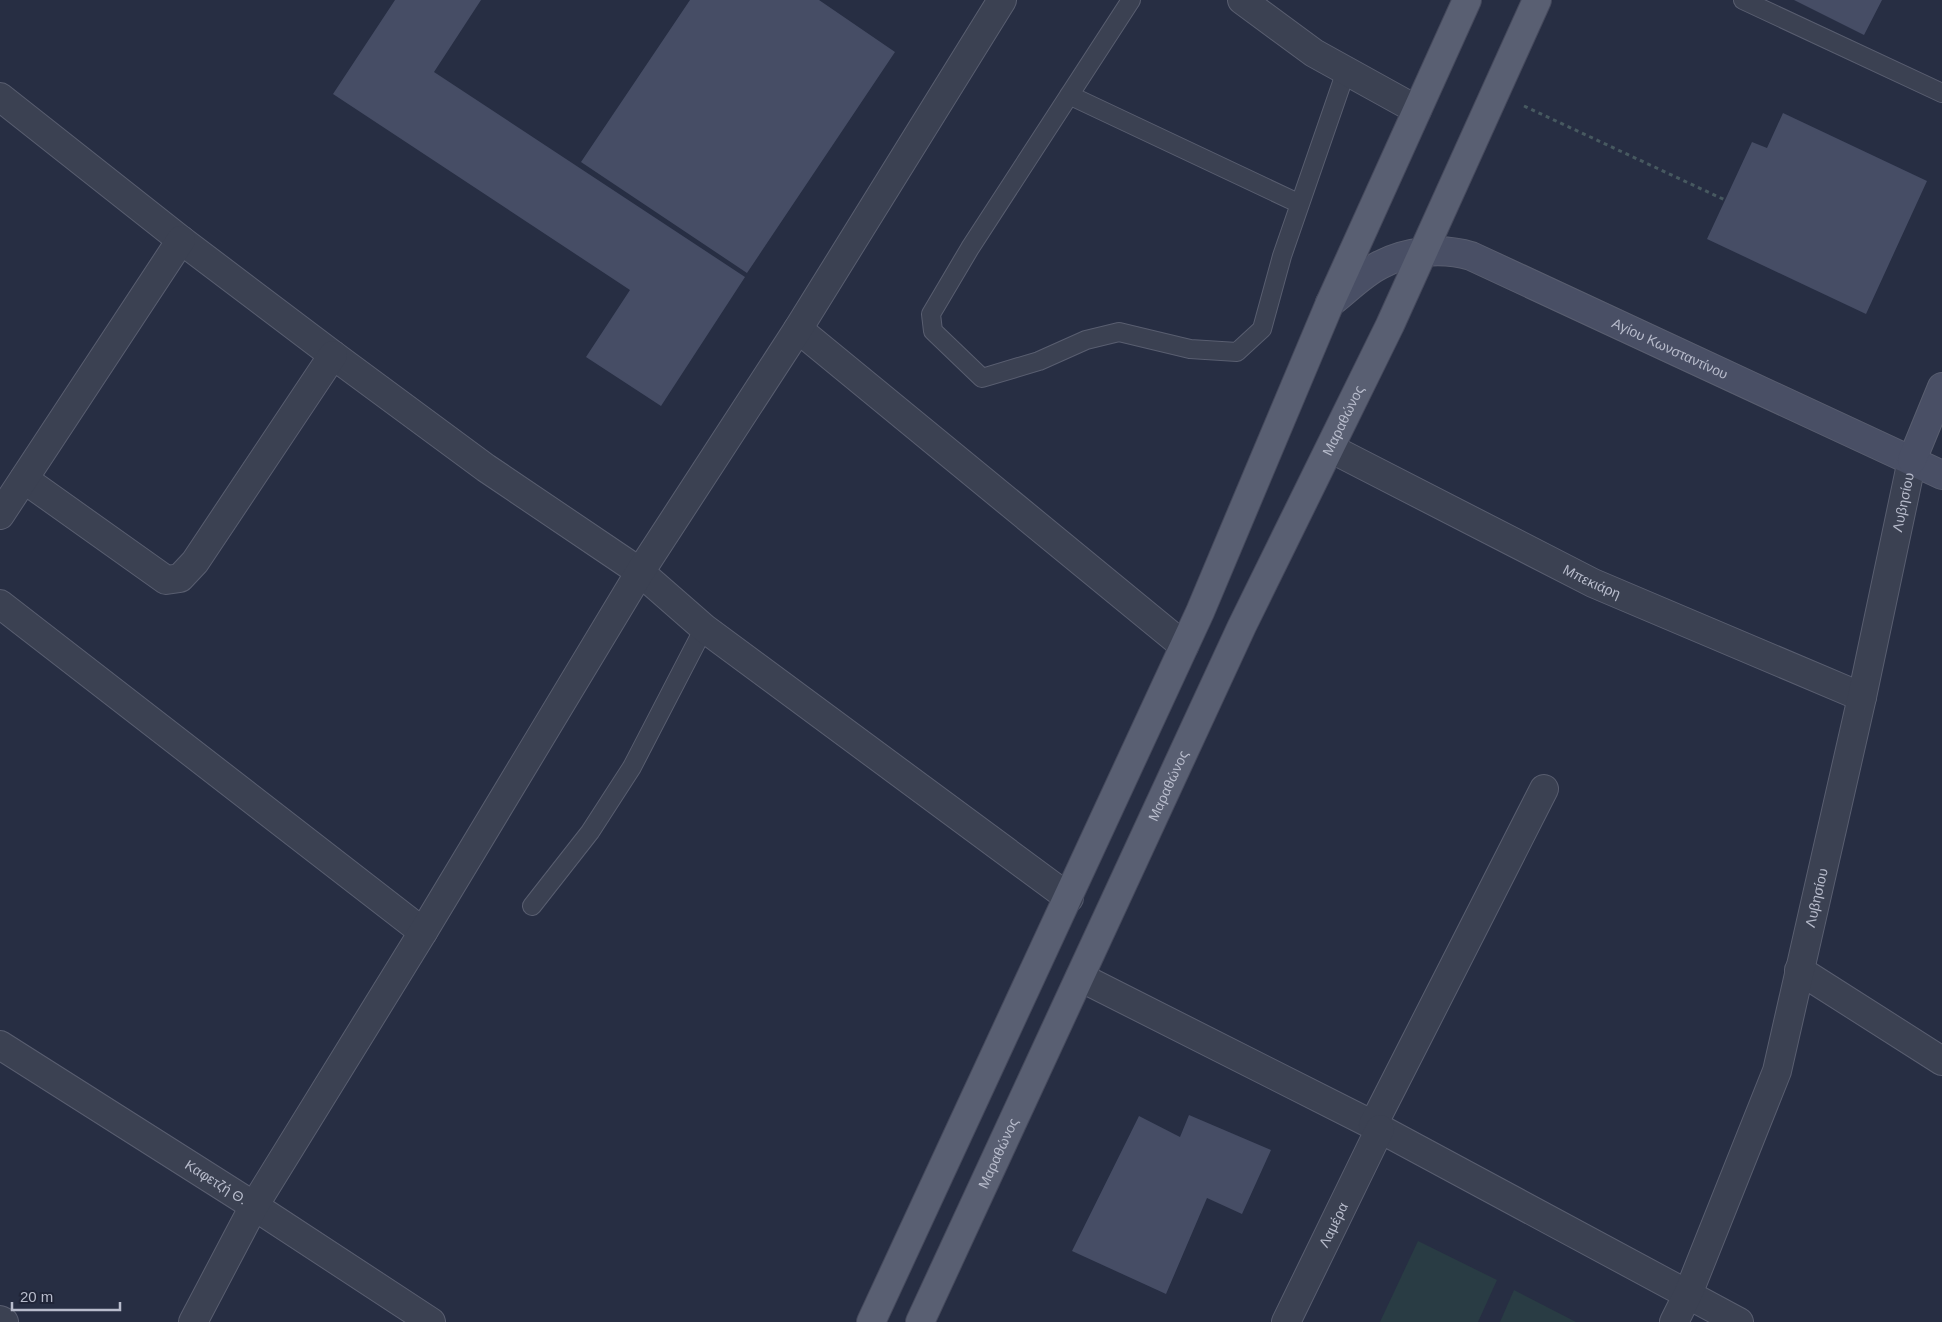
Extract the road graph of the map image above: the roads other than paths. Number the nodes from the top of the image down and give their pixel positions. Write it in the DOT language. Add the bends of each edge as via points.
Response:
graph roads {
  1 [pos="1002,0"];
  2 [pos="1131,0"];
  3 [pos="1242,0"];
  4 [pos="1467,0"];
  5 [pos="1537,0"];
  6 [pos="1743,0"];
  7 [pos="1346,71"];
  8 [pos="1942,93"];
  9 [pos="1069,95"];
  10 [pos="0,97"];
  11 [pos="1416,110"];
  12 [pos="1300,204"];
  13 [pos="180,240"];
  14 [pos="1423,252"];
  15 [pos="1330,303"];
  16 [pos="798,329"];
  17 [pos="333,355"];
  18 [pos="1942,388"];
  19 [pos="1330,448"];
  20 [pos="1912,460"];
  21 [pos="1942,475"];
  22 [pos="24,479"];
  23 [pos="0,515"];
  24 [pos="640,572"];
  25 [pos="0,604"];
  26 [pos="704,628"];
  27 [pos="1184,646"];
  28 [pos="1862,697"];
  29 [pos="1544,789"];
  30 [pos="1069,898"];
  31 [pos="532,906"];
  32 [pos="423,932"];
  33 [pos="1799,970"];
  34 [pos="1080,977"];
  35 [pos="0,1045"];
  36 [pos="1942,1060"];
  37 [pos="1377,1127"];
  38 [pos="254,1206"];
  39 [pos="1688,1294"];
  40 [pos="0,1320"];
  41 [pos="4,1322"];
  42 [pos="193,1322"];
  43 [pos="431,1322"];
  44 [pos="871,1322"];
  45 [pos="920,1322"];
  46 [pos="1286,1322"];
  47 [pos="1674,1322"];
  48 [pos="1740,1322"];
  1 -- 16 [label="street"];
  2 -- 9 [label="lane"];
  3 -- 7 [label="street" via="1314,53"];
  4 -- 11 [label="main road"];
  5 -- 14 [label="main road, Μαραθώνος"];
  6 -- 8 [label="lane"];
  7 -- 11 [label="street"];
  7 -- 12 [label="lane"];
  9 -- 12 [label="lane"];
  9 -- 12 [label="lane" via="931,314 933,331 982,378 1039,361 1086,340 1119,332 1190,349 1237,352 1262,330"];
  10 -- 13 [label="street"];
  11 -- 15 [label="main road"];
  13 -- 17 [label="street"];
  13 -- 22 [label="street"];
  14 -- 15 [label="street" via="1378,265"];
  14 -- 19 [label="main road, Μαραθώνος"];
  14 -- 20 [label="street, Αγίου Κωνσταντίνου" via="1456,252 1471,256"];
  15 -- 27 [label="main road"];
  16 -- 24 [label="street"];
  16 -- 27 [label="street"];
  17 -- 22 [label="street" via="195,562 180,578 166,580"];
  17 -- 24 [label="street" via="486,468"];
  18 -- 20 [label="street"];
  19 -- 28 [label="street, Μπεκιάρη" via="1593,583"];
  19 -- 34 [label="main road, Μαραθώνος" via="1242,626"];
  20 -- 21 [label="street, Αγίου Κωνσταντίνου"];
  20 -- 28 [label="street, Λυβησίου"];
  22 -- 23 [label="street"];
  24 -- 26 [label="street"];
  24 -- 32 [label="street"];
  25 -- 32 [label="street"];
  26 -- 30 [label="street"];
  26 -- 31 [label="lane" via="632,767 590,832"];
  27 -- 30 [label="main road"];
  28 -- 33 [label="street, Λυβησίου"];
  29 -- 37 [label="street, Λαμέρα"];
  30 -- 44 [label="main road"];
  32 -- 38 [label="street"];
  33 -- 36 [label="street"];
  33 -- 39 [label="street, Λυβησίου" via="1777,1071"];
  34 -- 37 [label="street"];
  34 -- 45 [label="main road, Μαραθώνος"];
  35 -- 38 [label="street, Καφετζή Θ."];
  37 -- 39 [label="street"];
  37 -- 46 [label="street, Λαμέρα"];
  38 -- 42 [label="street"];
  38 -- 43 [label="street, Καφετζή Θ."];
  39 -- 47 [label="street, Λυβησίου"];
  39 -- 48 [label="street"];
  40 -- 41 [label="street"];
}
